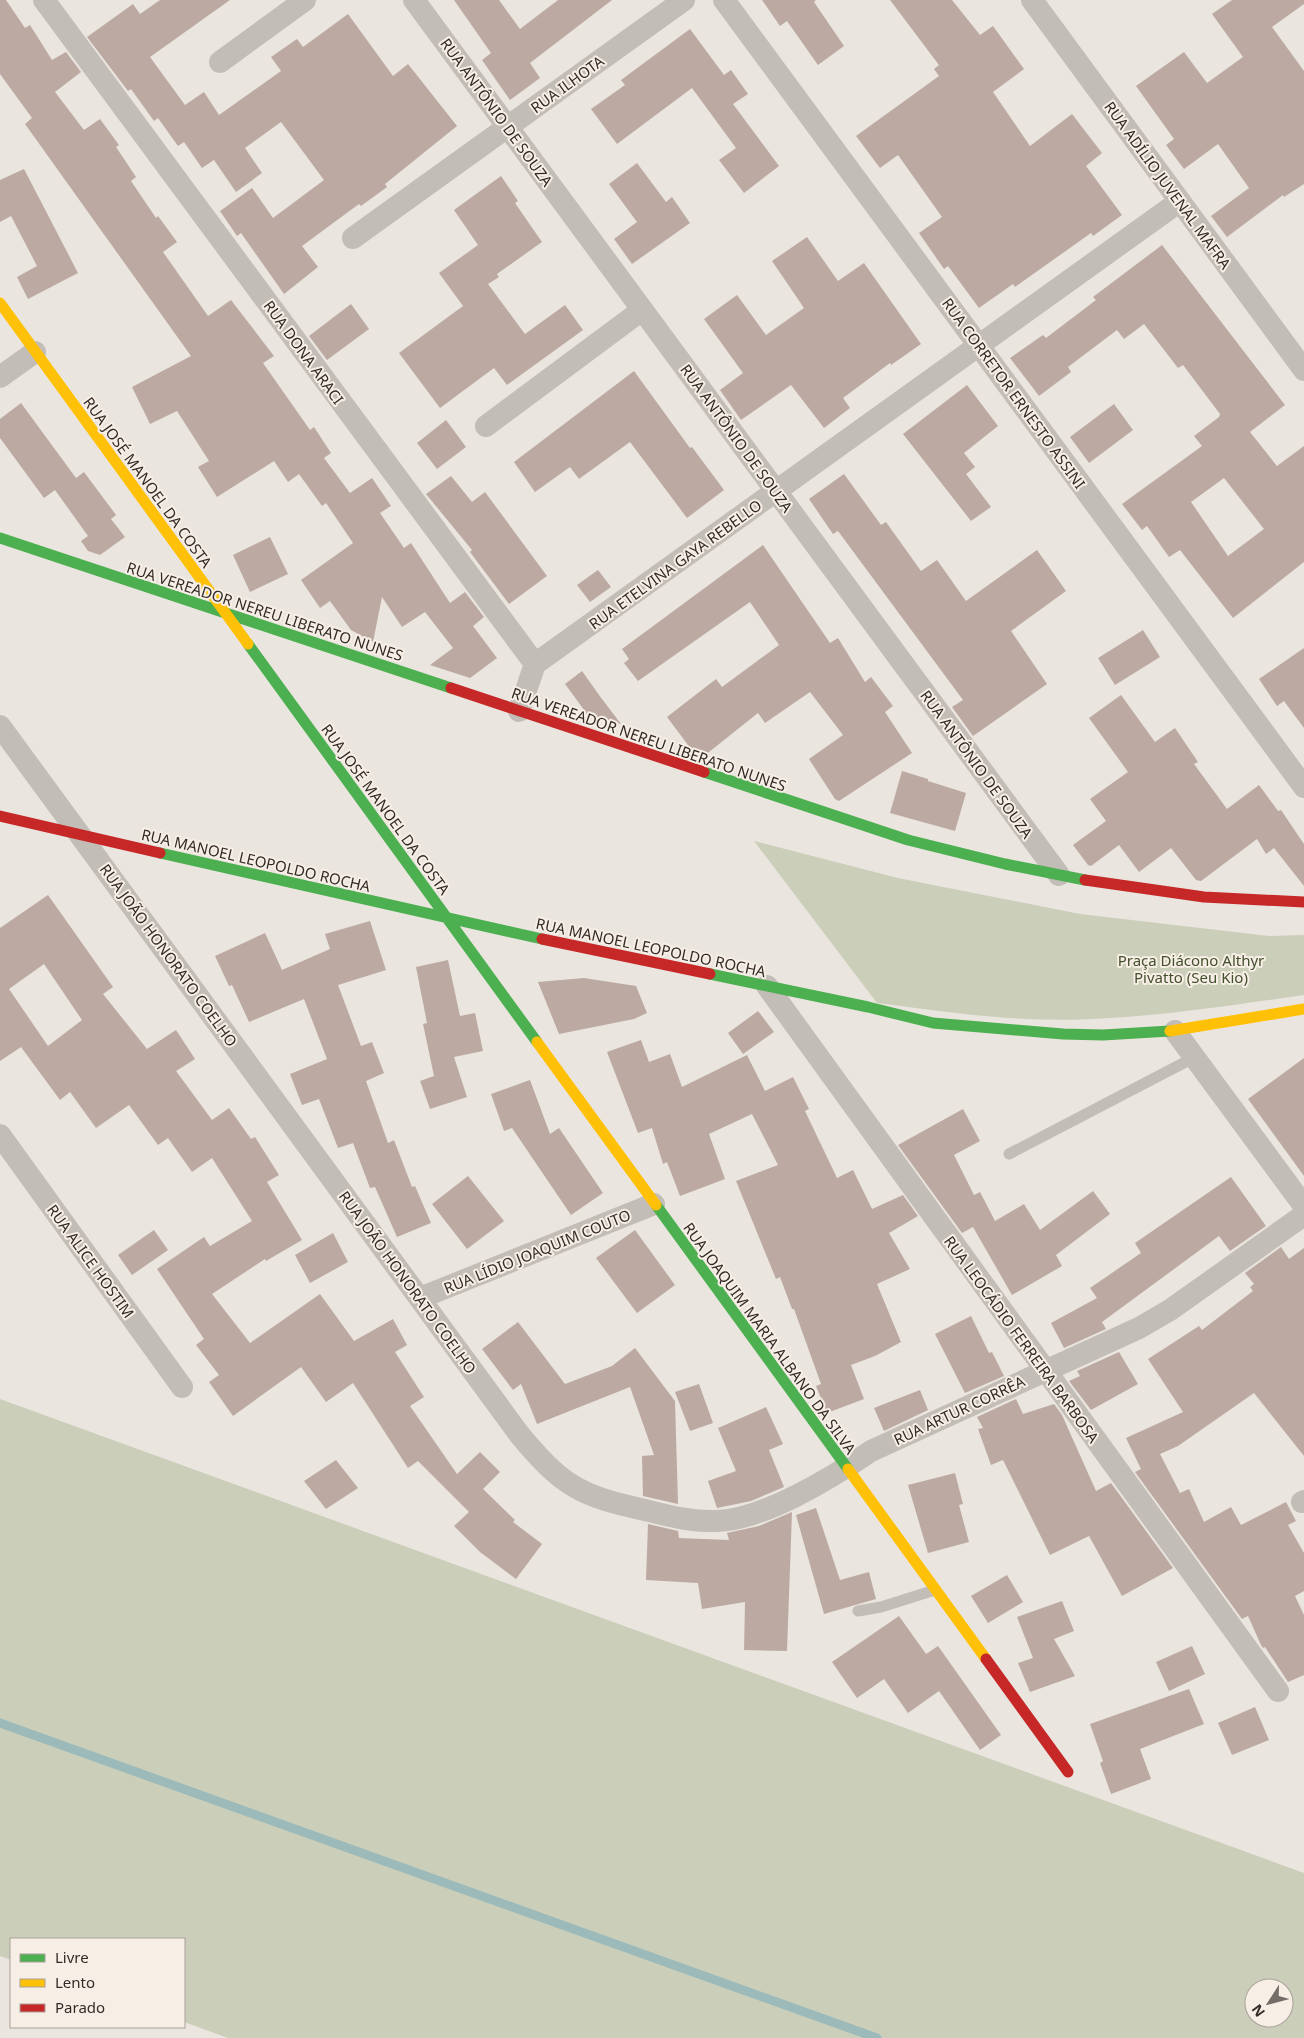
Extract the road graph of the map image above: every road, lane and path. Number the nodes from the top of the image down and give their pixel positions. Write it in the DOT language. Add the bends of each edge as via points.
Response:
graph roads {
  1 [pos="44,0"];
  2 [pos="305,0"];
  3 [pos="414,0"];
  4 [pos="684,0"];
  5 [pos="724,0"];
  6 [pos="1032,0"];
  7 [pos="220,62"];
  8 [pos="508,127"];
  9 [pos="1180,202"];
  10 [pos="353,238"];
  11 [pos="0,303"];
  12 [pos="642,310"];
  13 [pos="979,346"];
  14 [pos="35,352"];
  15 [pos="1304,370"];
  16 [pos="0,377"];
  17 [pos="486,426"];
  18 [pos="776,491"];
  19 [pos="0,538"];
  20 [pos="223,612"];
  21 [pos="535,664"];
  22 [pos="519,711"];
  23 [pos="0,726"];
  24 [pos="1304,787"];
  25 [pos="0,816"];
  26 [pos="80,835"];
  27 [pos="1059,875"];
  28 [pos="1304,902"];
  29 [pos="448,920"];
  30 [pos="767,986"];
  31 [pos="1304,1009"];
  32 [pos="1175,1031"];
  33 [pos="1194,1057"];
  34 [pos="0,1135"];
  35 [pos="1009,1154"];
  36 [pos="654,1204"];
  37 [pos="1304,1206"];
  38 [pos="1304,1215"];
  39 [pos="420,1298"];
  40 [pos="1044,1370"];
  41 [pos="182,1387"];
  42 [pos="846,1468"];
  43 [pos="935,1590"];
  44 [pos="858,1611"];
  45 [pos="1278,1692"];
  46 [pos="1068,1772"];
  1 -- 21 [label="street, RUA DONA ARACI"];
  2 -- 7 [label="street"];
  3 -- 8 [label="street, RUA ANTÔNIO DE SOUZA"];
  4 -- 8 [label="street, RUA ILHOTA"];
  5 -- 13 [label="street, RUA CORRETOR ERNESTO ASSINI"];
  6 -- 9 [label="street, RUA ADÍLIO JUVENAL MAFRA"];
  8 -- 10 [label="street, RUA ILHOTA"];
  8 -- 12 [label="street, RUA ANTÔNIO DE SOUZA"];
  9 -- 13 [label="street, RUA ETELVINA GAYA REBELLO"];
  9 -- 15 [label="street, RUA ADÍLIO JUVENAL MAFRA"];
  11 -- 14 [label="main road, RUA JOSÉ MANOEL DA COSTA"];
  12 -- 17 [label="street"];
  12 -- 18 [label="street, RUA ANTÔNIO DE SOUZA"];
  13 -- 18 [label="street, RUA ETELVINA GAYA REBELLO"];
  13 -- 24 [label="street, RUA CORRETOR ERNESTO ASSINI"];
  14 -- 16 [label="street"];
  14 -- 20 [label="main road, RUA JOSÉ MANOEL DA COSTA"];
  18 -- 21 [label="street, RUA ETELVINA GAYA REBELLO"];
  18 -- 27 [label="street, RUA ANTÔNIO DE SOUZA"];
  19 -- 20 [label="main road, RUA VEREADOR NEREU LIBERATO NUNES"];
  20 -- 22 [label="main road, RUA VEREADOR NEREU LIBERATO NUNES"];
  20 -- 29 [label="main road, RUA JOSÉ MANOEL DA COSTA"];
  21 -- 22 [label="street"];
  22 -- 27 [label="main road, RUA VEREADOR NEREU LIBERATO NUNES" via="898,837 976,858"];
  23 -- 26 [label="street, RUA JOÃO HONORATO COELHO"];
  25 -- 26 [label="main road, RUA MANOEL LEOPOLDO ROCHA"];
  26 -- 29 [label="main road, RUA MANOEL LEOPOLDO ROCHA"];
  26 -- 39 [label="street, RUA JOÃO HONORATO COELHO"];
  27 -- 28 [label="main road, RUA VEREADOR NEREU LIBERATO NUNES" via="1199,896"];
  29 -- 30 [label="main road, RUA MANOEL LEOPOLDO ROCHA"];
  29 -- 36 [label="main road, RUA JOAQUIM MARIA ALBANO DA SILVA"];
  30 -- 32 [label="main road, RUA MANOEL LEOPOLDO ROCHA" via="933,1023 1063,1034"];
  30 -- 40 [label="street, RUA LEOCÁDIO FERREIRA BARBOSA"];
  31 -- 32 [label="main road, RUA MANOEL LEOPOLDO ROCHA"];
  32 -- 33 [label="street"];
  33 -- 35 [label="lane"];
  33 -- 37 [label="street"];
  34 -- 41 [label="street, RUA ALICE HOSTIM"];
  36 -- 39 [label="street, RUA LÍDIO JOAQUIM COUTO"];
  36 -- 42 [label="main road, RUA JOAQUIM MARIA ALBANO DA SILVA"];
  38 -- 40 [label="street, RUA ARTUR CORRÊA" via="1170,1310 1139,1328"];
  39 -- 42 [label="street, RUA JOÃO HONORATO COELHO" via="544,1464 568,1484 602,1501 689,1520 718,1521 746,1516 777,1504"];
  40 -- 42 [label="street, RUA ARTUR CORRÊA" via="871,1451"];
  40 -- 45 [label="street, RUA LEOCÁDIO FERREIRA BARBOSA"];
  42 -- 43 [label="main road, RUA JOAQUIM MARIA ALBANO DA SILVA"];
  43 -- 44 [label="lane"];
  43 -- 46 [label="main road, RUA JOAQUIM MARIA ALBANO DA SILVA"];
}
